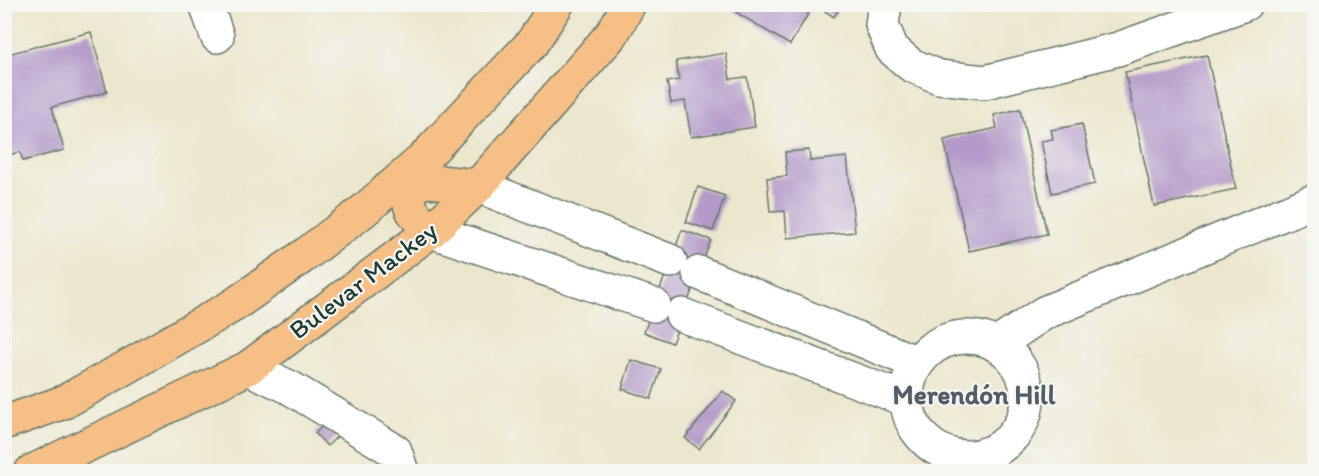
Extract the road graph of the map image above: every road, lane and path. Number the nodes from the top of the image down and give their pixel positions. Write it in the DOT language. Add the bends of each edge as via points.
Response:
graph roads {
  1 [pos="206,4"];
  2 [pos="558,4"];
  3 [pos="629,4"];
  4 [pos="885,4"];
  5 [pos="1245,4"];
  6 [pos="217,36"];
  7 [pos="408,177"];
  8 [pos="478,186"];
  9 [pos="1314,201"];
  10 [pos="431,231"];
  11 [pos="996,345"];
  12 [pos="917,363"];
  13 [pos="248,368"];
  14 [pos="907,400"];
  15 [pos="4,423"];
  16 [pos="936,460"];
  17 [pos="1003,461"];
  18 [pos="31,471"];
  19 [pos="402,471"];
  1 -- 6 [label="street"];
  2 -- 7 [label="main road" via="532,43"];
  3 -- 8 [label="main road, Bulevar Mackey" via="612,34"];
  4 -- 5 [label="street" via="882,25 892,49 911,65 939,76 985,82 1118,49"];
  7 -- 8 [label="main road"];
  7 -- 10 [label="main road" via="408,206"];
  7 -- 15 [label="main road" via="234,305 64,402"];
  8 -- 10 [label="main road, Bulevar Mackey"];
  8 -- 12 [label="street"];
  9 -- 11 [label="street" via="1044,313"];
  10 -- 13 [label="main road, Bulevar Mackey"];
  10 -- 14 [label="street" via="668,310"];
  11 -- 12 [label="street" via="968,336 949,339 931,348"];
  11 -- 17 [label="street" via="1019,365 1026,384 1022,423"];
  12 -- 14 [label="street" via="909,380"];
  13 -- 18 [label="main road, Bulevar Mackey"];
  13 -- 19 [label="street" via="289,387 395,451"];
  14 -- 16 [label="street" via="911,420"];
  16 -- 17 [label="street" via="956,456"];
}
